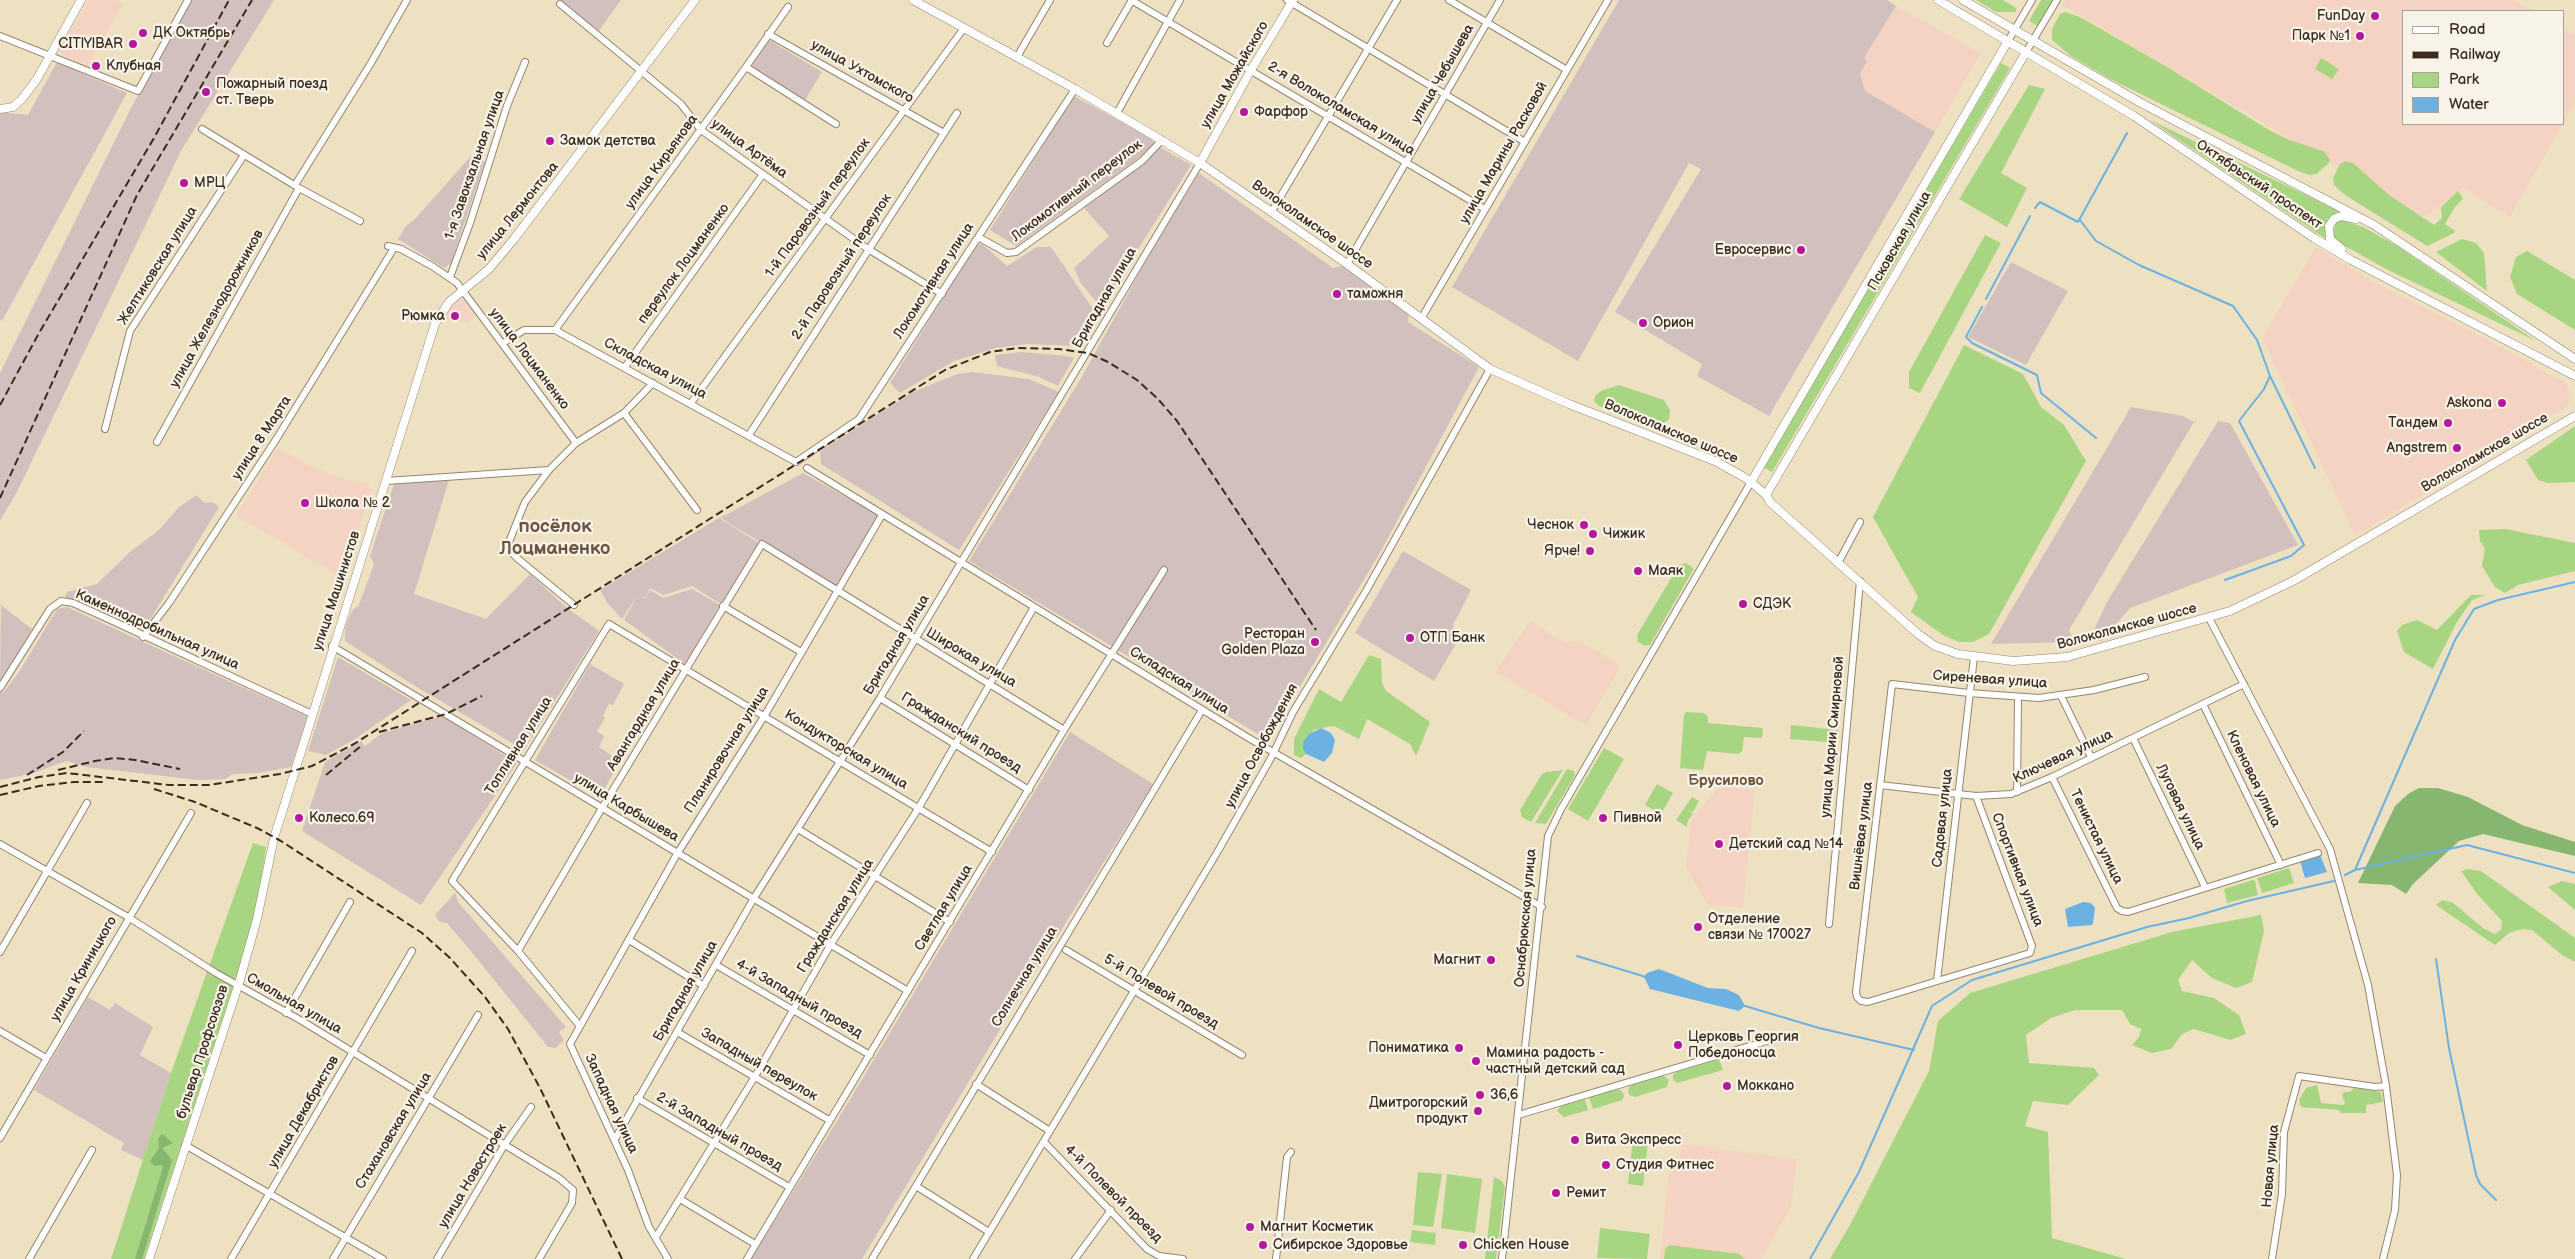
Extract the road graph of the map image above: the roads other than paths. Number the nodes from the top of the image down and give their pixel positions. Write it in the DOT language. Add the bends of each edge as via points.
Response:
graph roads {
  1 [pos="81,0"];
  2 [pos="188,0"];
  3 [pos="406,0"];
  4 [pos="695,0"];
  5 [pos="913,0"];
  6 [pos="1050,0"];
  7 [pos="1132,0"];
  8 [pos="1180,0"];
  9 [pos="1397,0"];
  10 [pos="1449,0"];
  11 [pos="1500,0"];
  12 [pos="1608,0"];
  13 [pos="1938,0"];
  14 [pos="1963,0"];
  15 [pos="2032,0"];
  16 [pos="2057,0"];
  17 [pos="1291,1"];
  18 [pos="560,4"];
  19 [pos="788,6"];
  20 [pos="1168,21"];
  21 [pos="1487,23"];
  22 [pos="964,28"];
  23 [pos="2015,30"];
  24 [pos="768,34"];
  25 [pos="0,36"];
  26 [pos="2033,40"];
  27 [pos="2008,41"];
  28 [pos="1108,43"];
  29 [pos="1369,49"];
  30 [pos="2026,52"];
  31 [pos="50,55"];
  32 [pos="1017,56"];
  33 [pos="525,62"];
  34 [pos="746,67"];
  35 [pos="642,70"];
  36 [pos="1251,70"];
  37 [pos="1567,70"];
  38 [pos="1075,88"];
  39 [pos="1446,94"];
  40 [pos="0,110"];
  41 [pos="904,110"];
  42 [pos="957,113"];
  43 [pos="1117,113"];
  44 [pos="1329,116"];
  45 [pos="836,124"];
  46 [pos="202,129"];
  47 [pos="701,130"];
  48 [pos="944,132"];
  49 [pos="1162,140"];
  50 [pos="1525,142"];
  51 [pos="244,155"];
  52 [pos="1405,161"];
  53 [pos="1200,163"];
  54 [pos="763,174"];
  55 [pos="297,186"];
  56 [pos="1485,209"];
  57 [pos="1272,211"];
  58 [pos="825,220"];
  59 [pos="360,221"];
  60 [pos="2374,225"];
  61 [pos="978,237"];
  62 [pos="868,249"];
  63 [pos="1347,264"];
  64 [pos="2368,269"];
  65 [pos="450,277"];
  66 [pos="462,290"];
  67 [pos="942,294"];
  68 [pos="1421,318"];
  69 [pos="555,330"];
  70 [pos="503,343"];
  71 [pos="2546,359"];
  72 [pos="2575,359"];
  73 [pos="625,368"];
  74 [pos="1490,369"];
  75 [pos="2575,376"];
  76 [pos="2575,382"];
  77 [pos="653,383"];
  78 [pos="691,403"];
  79 [pos="2575,410"];
  80 [pos="624,413"];
  81 [pos="2575,416"];
  82 [pos="2563,422"];
  83 [pos="105,429"];
  84 [pos="749,435"];
  85 [pos="157,442"];
  86 [pos="576,443"];
  87 [pos="792,458"];
  88 [pos="807,468"];
  89 [pos="549,470"];
  90 [pos="386,481"];
  91 [pos="1751,482"];
  92 [pos="1766,495"];
  93 [pos="696,510"];
  94 [pos="882,515"];
  95 [pos="1860,522"];
  96 [pos="762,544"];
  97 [pos="960,563"];
  98 [pos="1838,563"];
  99 [pos="1164,570"];
  100 [pos="1860,581"];
  101 [pos="838,591"];
  102 [pos="574,605"];
  103 [pos="723,606"];
  104 [pos="1034,607"];
  105 [pos="2209,618"];
  106 [pos="609,624"];
  107 [pos="143,637"];
  108 [pos="914,639"];
  109 [pos="332,646"];
  110 [pos="801,652"];
  111 [pos="1112,654"];
  112 [pos="1974,657"];
  113 [pos="686,668"];
  114 [pos="2145,677"];
  115 [pos="990,684"];
  116 [pos="1892,684"];
  117 [pos="2244,684"];
  118 [pos="0,688"];
  119 [pos="1969,693"];
  120 [pos="2061,696"];
  121 [pos="2018,697"];
  122 [pos="880,698"];
  123 [pos="2203,704"];
  124 [pos="1202,710"];
  125 [pos="312,714"];
  126 [pos="765,715"];
  127 [pos="1064,730"];
  128 [pos="2133,738"];
  129 [pos="955,743"];
  130 [pos="1273,753"];
  131 [pos="2091,757"];
  132 [pos="524,761"];
  133 [pos="840,762"];
  134 [pos="2052,777"];
  135 [pos="1880,785"];
  136 [pos="1029,790"];
  137 [pos="2017,792"];
  138 [pos="1958,793"];
  139 [pos="1976,796"];
  140 [pos="87,803"];
  141 [pos="602,808"];
  142 [pos="918,809"];
  143 [pos="191,813"];
  144 [pos="798,828"];
  145 [pos="0,844"];
  146 [pos="271,850"];
  147 [pos="992,852"];
  148 [pos="2318,853"];
  149 [pos="678,854"];
  150 [pos="2281,865"];
  151 [pos="48,872"];
  152 [pos="876,876"];
  153 [pos="2205,887"];
  154 [pos="754,898"];
  155 [pos="350,902"];
  156 [pos="1542,906"];
  157 [pos="128,917"];
  158 [pos="950,922"];
  159 [pos="1828,924"];
  160 [pos="629,940"];
  161 [pos="831,944"];
  162 [pos="1066,950"];
  163 [pos="518,951"];
  164 [pos="0,952"];
  165 [pos="412,952"];
  166 [pos="716,965"];
  167 [pos="1937,981"];
  168 [pos="238,986"];
  169 [pos="704,986"];
  170 [pos="908,991"];
  171 [pos="1134,991"];
  172 [pos="792,1010"];
  173 [pos="286,1013"];
  174 [pos="478,1015"];
  175 [pos="579,1025"];
  176 [pos="0,1031"];
  177 [pos="677,1032"];
  178 [pos="1783,1036"];
  179 [pos="353,1052"];
  180 [pos="870,1055"];
  181 [pos="1242,1055"];
  182 [pos="46,1058"];
  183 [pos="754,1078"];
  184 [pos="976,1084"];
  185 [pos="2386,1086"];
  186 [pos="637,1098"];
  187 [pos="428,1099"];
  188 [pos="531,1107"];
  189 [pos="1518,1115"];
  190 [pos="829,1120"];
  191 [pos="1050,1131"];
  192 [pos="0,1138"];
  193 [pos="615,1139"];
  194 [pos="1044,1142"];
  195 [pos="505,1144"];
  196 [pos="713,1144"];
  197 [pos="185,1145"];
  198 [pos="92,1150"];
  199 [pos="1291,1152"];
  200 [pos="916,1186"];
  201 [pos="789,1187"];
  202 [pos="271,1192"];
  203 [pos="680,1199"];
  204 [pos="1112,1210"];
  205 [pos="989,1232"];
  206 [pos="346,1237"];
  207 [pos="656,1237"];
  208 [pos="755,1244"];
  209 [pos="1166,1258"];
  210 [pos="29,1259"];
  211 [pos="149,1259"];
  212 [pos="231,1259"];
  213 [pos="333,1259"];
  214 [pos="383,1259"];
  215 [pos="437,1259"];
  216 [pos="539,1259"];
  217 [pos="668,1259"];
  218 [pos="746,1259"];
  219 [pos="872,1259"];
  220 [pos="973,1259"];
  221 [pos="1075,1259"];
  222 [pos="1183,1259"];
  223 [pos="1276,1259"];
  224 [pos="1502,1259"];
  225 [pos="2272,1259"];
  226 [pos="2383,1259"];
  1 -- 31 [label="main road"];
  2 -- 31 [label="street" via="138,91"];
  3 -- 55 [label="street, улица Железнодорожников"];
  4 -- 35 [label="main road, улица Лермонтова"];
  5 -- 22 [label="main road, Волоколамское шоссе"];
  6 -- 32 [label="street"];
  7 -- 20 [label="street, 2-я Волоколамская улица"];
  7 -- 28 [label="street"];
  8 -- 20 [label="street"];
  9 -- 29 [label="street"];
  10 -- 21 [label="street"];
  11 -- 21 [label="street, улица Чебышева"];
  12 -- 37 [label="street, улица Марины Расковой"];
  13 -- 27 [label="main road, Октябрьский проспект"];
  14 -- 23 [label="main road, Октябрьский проспект"];
  15 -- 23 [label="street, Псковская улица"];
  16 -- 26 [label="street, Псковская улица"];
  17 -- 29 [label="street"];
  17 -- 36 [label="main road, улица Можайского"];
  18 -- 35 [label="street, улица Артёма"];
  19 -- 24 [label="street, улица Кирьянова"];
  20 -- 36 [label="street, 2-я Волоколамская улица"];
  20 -- 43 [label="street"];
  21 -- 37 [label="street"];
  21 -- 39 [label="street, улица Чебышева"];
  22 -- 32 [label="main road, Волоколамское шоссе"];
  22 -- 41 [label="street, 1-й Паровозный переулок"];
  23 -- 26 [label="main road, Октябрьский проспект"];
  23 -- 27 [label="street, Псковская улица"];
  24 -- 34 [label="street, улица Кирьянова"];
  24 -- 41 [label="street, улица Ухтомского"];
  25 -- 31 [label="street"];
  26 -- 30 [label="street, Псковская улица"];
  26 -- 60 [label="main road, Октябрьский проспект" via="2141,103"];
  27 -- 30 [label="main road, Октябрьский проспект"];
  27 -- 91 [label="main road, Псковская улица"];
  29 -- 39 [label="street"];
  29 -- 44 [label="street"];
  30 -- 64 [label="main road, Октябрьский проспект" via="2134,116 2314,238"];
  30 -- 92 [label="main road, Псковская улица"];
  31 -- 40 [label="main road" via="21,101"];
  32 -- 38 [label="main road, Волоколамское шоссе"];
  33 -- 65 [label="street, 1-я Завокзальная улица" via="507,106"];
  34 -- 45 [label="street"];
  34 -- 47 [label="street, улица Кирьянова"];
  35 -- 47 [label="street, улица Артёма" via="681,104"];
  35 -- 66 [label="main road, улица Лермонтова" via="497,260"];
  36 -- 44 [label="street, 2-я Волоколамская улица"];
  36 -- 53 [label="main road, улица Можайского"];
  37 -- 50 [label="street, улица Марины Расковой"];
  38 -- 43 [label="main road, Волоколамское шоссе"];
  38 -- 61 [label="street, Локомотивная улица"];
  39 -- 50 [label="street"];
  39 -- 52 [label="street, улица Чебышева"];
  41 -- 48 [label="street, улица Ухтомского"];
  41 -- 58 [label="street, 1-й Паровозный переулок"];
  42 -- 48 [label="street, 2-й Паровозный переулок"];
  43 -- 49 [label="main road, Волоколамское шоссе"];
  44 -- 52 [label="street, 2-я Волоколамская улица"];
  44 -- 57 [label="street"];
  46 -- 51 [label="street"];
  47 -- 54 [label="street, улица Артёма"];
  47 -- 69 [label="street, улица Кирьянова"];
  48 -- 62 [label="street, 2-й Паровозный переулок"];
  49 -- 53 [label="main road, Волоколамское шоссе"];
  49 -- 61 [label="street, Локомотивный переулок" via="1142,161 1016,252 1006,253"];
  50 -- 56 [label="street, улица Марины Расковой"];
  51 -- 55 [label="street"];
  51 -- 83 [label="street, Желтиковская улица" via="130,331"];
  52 -- 56 [label="street, 2-я Волоколамская улица"];
  52 -- 63 [label="street, улица Чебышева"];
  53 -- 57 [label="main road, Волоколамское шоссе"];
  53 -- 97 [label="street, Бригадная улица"];
  54 -- 58 [label="street, улица Артёма"];
  54 -- 73 [label="street, переулок Лоцманенко"];
  55 -- 59 [label="street"];
  55 -- 85 [label="street, улица Железнодорожников"];
  56 -- 68 [label="street, улица Марины Расковой"];
  57 -- 63 [label="main road, Волоколамское шоссе"];
  58 -- 62 [label="street, улица Артёма"];
  58 -- 78 [label="street, 1-й Паровозный переулок"];
  60 -- 64 [label="main road" via="2341,216 2332,221 2328,232 2334,244"];
  60 -- 72 [label="main road, Октябрьский проспект"];
  61 -- 67 [label="street, Локомотивная улица"];
  62 -- 67 [label="street, улица Артёма"];
  62 -- 84 [label="street, 2-й Паровозный переулок"];
  63 -- 68 [label="main road, Волоколамское шоссе"];
  64 -- 71 [label="main road, Октябрьский проспект"];
  65 -- 66 [label="street"];
  65 -- 107 [label="street, улица 8 Марта" via="401,249 391,247 277,438 169,604"];
  66 -- 70 [label="street, улица Лоцманенко"];
  66 -- 90 [label="main road, улица Машинистов" via="444,308 435,324"];
  67 -- 87 [label="street, Локомотивная улица" via="859,418 796,462"];
  68 -- 74 [label="main road, Волоколамское шоссе"];
  69 -- 70 [label="street, Складская улица" via="524,330"];
  69 -- 73 [label="street, Складская улица"];
  70 -- 86 [label="street, улица Лоцманенко"];
  71 -- 75 [label="main road, Октябрьский проспект"];
  71 -- 76 [label="main road" via="2550,367"];
  73 -- 77 [label="street, Складская улица"];
  74 -- 91 [label="main road, Волоколамское шоссе" via="1715,461"];
  74 -- 130 [label="street, улица Освобождения" via="1366,591 1293,712"];
  77 -- 78 [label="street, Складская улица"];
  77 -- 80 [label="street"];
  78 -- 84 [label="street, Складская улица"];
  79 -- 82 [label="main road, Волоколамское шоссе"];
  80 -- 86 [label="street"];
  80 -- 93 [label="street"];
  81 -- 82 [label="main road, Волоколамское шоссе"];
  82 -- 105 [label="main road, Волоколамское шоссе" via="2293,581 2247,604"];
  84 -- 87 [label="street, Складская улица"];
  86 -- 89 [label="street"];
  88 -- 94 [label="street, Складская улица"];
  89 -- 90 [label="street"];
  89 -- 102 [label="street" via="525,502 509,542 509,550"];
  90 -- 109 [label="main road, улица Машинистов"];
  91 -- 92 [label="main road, Волоколамское шоссе"];
  91 -- 156 [label="street, Оснабрюкская улица" via="1550,829 1545,848"];
  92 -- 98 [label="main road, Волоколамское шоссе"];
  94 -- 97 [label="street, Складская улица"];
  94 -- 101 [label="street, Планировочная улица"];
  95 -- 98 [label="street"];
  96 -- 101 [label="street, Широкая улица"];
  96 -- 103 [label="street, Авангардная улица"];
  97 -- 104 [label="street, Складская улица"];
  97 -- 108 [label="street, Бригадная улица"];
  98 -- 100 [label="main road, Волоколамское шоссе"];
  99 -- 111 [label="street, Светлая улица"];
  100 -- 112 [label="main road, Волоколамское шоссе" via="1928,642 1950,652"];
  100 -- 159 [label="street, улица Марии Смирновой"];
  101 -- 108 [label="street, Широкая улица"];
  101 -- 110 [label="street, Планировочная улица"];
  103 -- 110 [label="street"];
  103 -- 113 [label="street, Авангардная улица"];
  104 -- 111 [label="street, Складская улица"];
  104 -- 115 [label="street, Гражданская улица"];
  105 -- 112 [label="main road, Волоколамское шоссе" via="2067,657 2020,661"];
  105 -- 117 [label="street"];
  106 -- 113 [label="street, Кондукторская улица"];
  106 -- 132 [label="street, Топливная улица"];
  107 -- 118 [label="street, Каменнодробильная улица" via="72,603 61,601 50,609"];
  107 -- 125 [label="street, Каменнодробильная улица"];
  108 -- 115 [label="street, Широкая улица"];
  108 -- 122 [label="street, Бригадная улица"];
  109 -- 125 [label="main road, улица Машинистов"];
  109 -- 132 [label="street, улица Карбышева"];
  110 -- 126 [label="street, Планировочная улица"];
  111 -- 124 [label="street, Складская улица"];
  111 -- 127 [label="street, Светлая улица"];
  112 -- 119 [label="street, Садовая улица"];
  113 -- 126 [label="street, Кондукторская улица"];
  113 -- 141 [label="street, Авангардная улица"];
  114 -- 120 [label="street, Сиреневая улица"];
  115 -- 127 [label="street, Широкая улица"];
  115 -- 129 [label="street, Гражданская улица"];
  116 -- 119 [label="street, Сиреневая улица"];
  116 -- 135 [label="street, Вишнёвая улица"];
  117 -- 123 [label="street, Ключевая улица"];
  117 -- 185 [label="street" via="2330,849 2368,985"];
  119 -- 121 [label="street, Сиреневая улица"];
  119 -- 138 [label="street, Садовая улица"];
  120 -- 121 [label="street, Сиреневая улица"];
  120 -- 131 [label="street"];
  121 -- 137 [label="street"];
  122 -- 129 [label="street, Гражданский проезд"];
  122 -- 133 [label="street, Бригадная улица"];
  123 -- 128 [label="street, Ключевая улица"];
  123 -- 150 [label="street, Кленовая улица"];
  124 -- 130 [label="street, Складская улица"];
  124 -- 184 [label="street, Солнечная улица"];
  125 -- 146 [label="main road, улица Машинистов"];
  126 -- 133 [label="street, Кондукторская улица"];
  126 -- 149 [label="street, Планировочная улица"];
  127 -- 136 [label="street, Светлая улица"];
  128 -- 131 [label="street, Ключевая улица"];
  128 -- 153 [label="street, Луговая улица"];
  129 -- 136 [label="street, Гражданский проезд"];
  129 -- 142 [label="street, Гражданская улица"];
  130 -- 156 [label="street, Складская улица"];
  130 -- 171 [label="street, улица Освобождения"];
  131 -- 134 [label="street, Ключевая улица"];
  132 -- 141 [label="street, улица Карбышева"];
  132 -- 163 [label="street, Топливная улица" via="452,881"];
  133 -- 142 [label="street, Кондукторская улица"];
  133 -- 144 [label="street, Бригадная улица"];
  134 -- 137 [label="street, Ключевая улица"];
  134 -- 153 [label="street, Тенистая улица" via="2117,908 2128,912"];
  135 -- 138 [label="street, Ключевая улица"];
  135 -- 167 [label="street, Вишнёвая улица" via="1857,997 1868,1002"];
  136 -- 147 [label="street, Светлая улица"];
  137 -- 139 [label="street, Ключевая улица" via="2004,796"];
  138 -- 139 [label="street, Ключевая улица"];
  138 -- 167 [label="street, Садовая улица"];
  139 -- 167 [label="street, Спортивная улица" via="2032,946 2030,953"];
  140 -- 151 [label="street"];
  141 -- 149 [label="street, улица Карбышева"];
  141 -- 163 [label="street, Авангардная улица"];
  142 -- 147 [label="street, Кондукторская улица"];
  142 -- 152 [label="street, Гражданская улица"];
  143 -- 157 [label="street, улица Криницкого"];
  144 -- 152 [label="street"];
  144 -- 154 [label="street, Бригадная улица"];
  145 -- 151 [label="street, Смольная улица"];
  146 -- 168 [label="main road, бульвар Профсоюзов" via="257,919"];
  147 -- 158 [label="street, Светлая улица"];
  148 -- 150 [label="street"];
  149 -- 154 [label="street, улица Карбышева"];
  149 -- 160 [label="street, Планировочная улица"];
  150 -- 153 [label="street"];
  151 -- 157 [label="street, Смольная улица"];
  151 -- 164 [label="street"];
  152 -- 158 [label="street"];
  152 -- 161 [label="street, Гражданская улица"];
  154 -- 161 [label="street, улица Карбышева"];
  154 -- 166 [label="street, Бригадная улица"];
  155 -- 173 [label="street"];
  156 -- 189 [label="street, Оснабрюкская улица"];
  157 -- 168 [label="street, Смольная улица"];
  157 -- 182 [label="street, улица Криницкого"];
  158 -- 170 [label="street, Светлая улица"];
  160 -- 169 [label="street"];
  160 -- 175 [label="street, Планировочная улица"];
  161 -- 170 [label="street, улица Карбышева"];
  161 -- 172 [label="street, Гражданская улица"];
  162 -- 171 [label="street, 5-й Полевой проезд"];
  163 -- 175 [label="street"];
  165 -- 179 [label="street, улица Декабристов"];
  166 -- 169 [label="street, Бригадная улица"];
  166 -- 172 [label="street, 4-й Западный проезд"];
  168 -- 173 [label="street, Смольная улица"];
  168 -- 197 [label="main road, бульвар Профсоюзов"];
  169 -- 177 [label="street, Бригадная улица"];
  170 -- 180 [label="street, Светлая улица"];
  171 -- 181 [label="street, 5-й Полевой проезд"];
  171 -- 191 [label="street, улица Освобождения"];
  172 -- 180 [label="street, 4-й Западный проезд"];
  172 -- 183 [label="street, Гражданская улица"];
  173 -- 179 [label="street, Смольная улица"];
  174 -- 187 [label="street, Стахановская улица"];
  175 -- 193 [label="street, Западная улица" via="570,1044"];
  176 -- 182 [label="street"];
  177 -- 183 [label="street, Западный переулок"];
  177 -- 186 [label="street, Бригадная улица"];
  178 -- 189 [label="street"];
  179 -- 187 [label="street, Смольная улица"];
  179 -- 202 [label="street, улица Декабристов"];
  180 -- 190 [label="street, Светлая улица"];
  182 -- 192 [label="street, улица Криницкого"];
  183 -- 190 [label="street, Западный переулок"];
  183 -- 196 [label="street, Гражданская улица"];
  184 -- 191 [label="street"];
  184 -- 200 [label="street, Солнечная улица"];
  185 -- 225 [label="street, Новая улица" via="2299,1076 2284,1132 2282,1194"];
  185 -- 226 [label="street" via="2397,1187"];
  186 -- 193 [label="street, Бригадная улица"];
  186 -- 196 [label="street, 2-й Западный проезд"];
  187 -- 195 [label="street, Смольная улица"];
  187 -- 206 [label="street, Стахановская улица"];
  188 -- 195 [label="street, улица Новостроек"];
  189 -- 224 [label="street, Оснабрюкская улица"];
  190 -- 201 [label="street, Светлая улица"];
  191 -- 194 [label="street, улица Освобождения"];
  193 -- 207 [label="street, Западная улица"];
  194 -- 204 [label="street, 4-й Полевой проезд"];
  194 -- 205 [label="street, улица Освобождения"];
  195 -- 215 [label="street, улица Новостроек"];
  195 -- 216 [label="street, Смольная улица" via="573,1190 572,1203"];
  196 -- 201 [label="street, 2-й Западный проезд"];
  196 -- 203 [label="street, Гражданская улица"];
  197 -- 202 [label="street"];
  197 -- 211 [label="main road, бульвар Профсоюзов"];
  198 -- 210 [label="street"];
  199 -- 223 [label="street" via="1287,1157"];
  200 -- 205 [label="street"];
  200 -- 219 [label="street, Солнечная улица"];
  201 -- 208 [label="street, Светлая улица"];
  202 -- 206 [label="street"];
  202 -- 212 [label="street, улица Декабристов"];
  203 -- 207 [label="street, Гражданская улица"];
  203 -- 208 [label="street"];
  204 -- 209 [label="street, 4-й Полевой проезд" via="1147,1249"];
  204 -- 221 [label="street"];
  205 -- 220 [label="street, улица Освобождения"];
  206 -- 213 [label="street, Стахановская улица"];
  206 -- 214 [label="street"];
  207 -- 217 [label="street, Западная улица"];
  208 -- 218 [label="street, Светлая улица"];
  209 -- 222 [label="street, 4-й Полевой проезд"];
}
